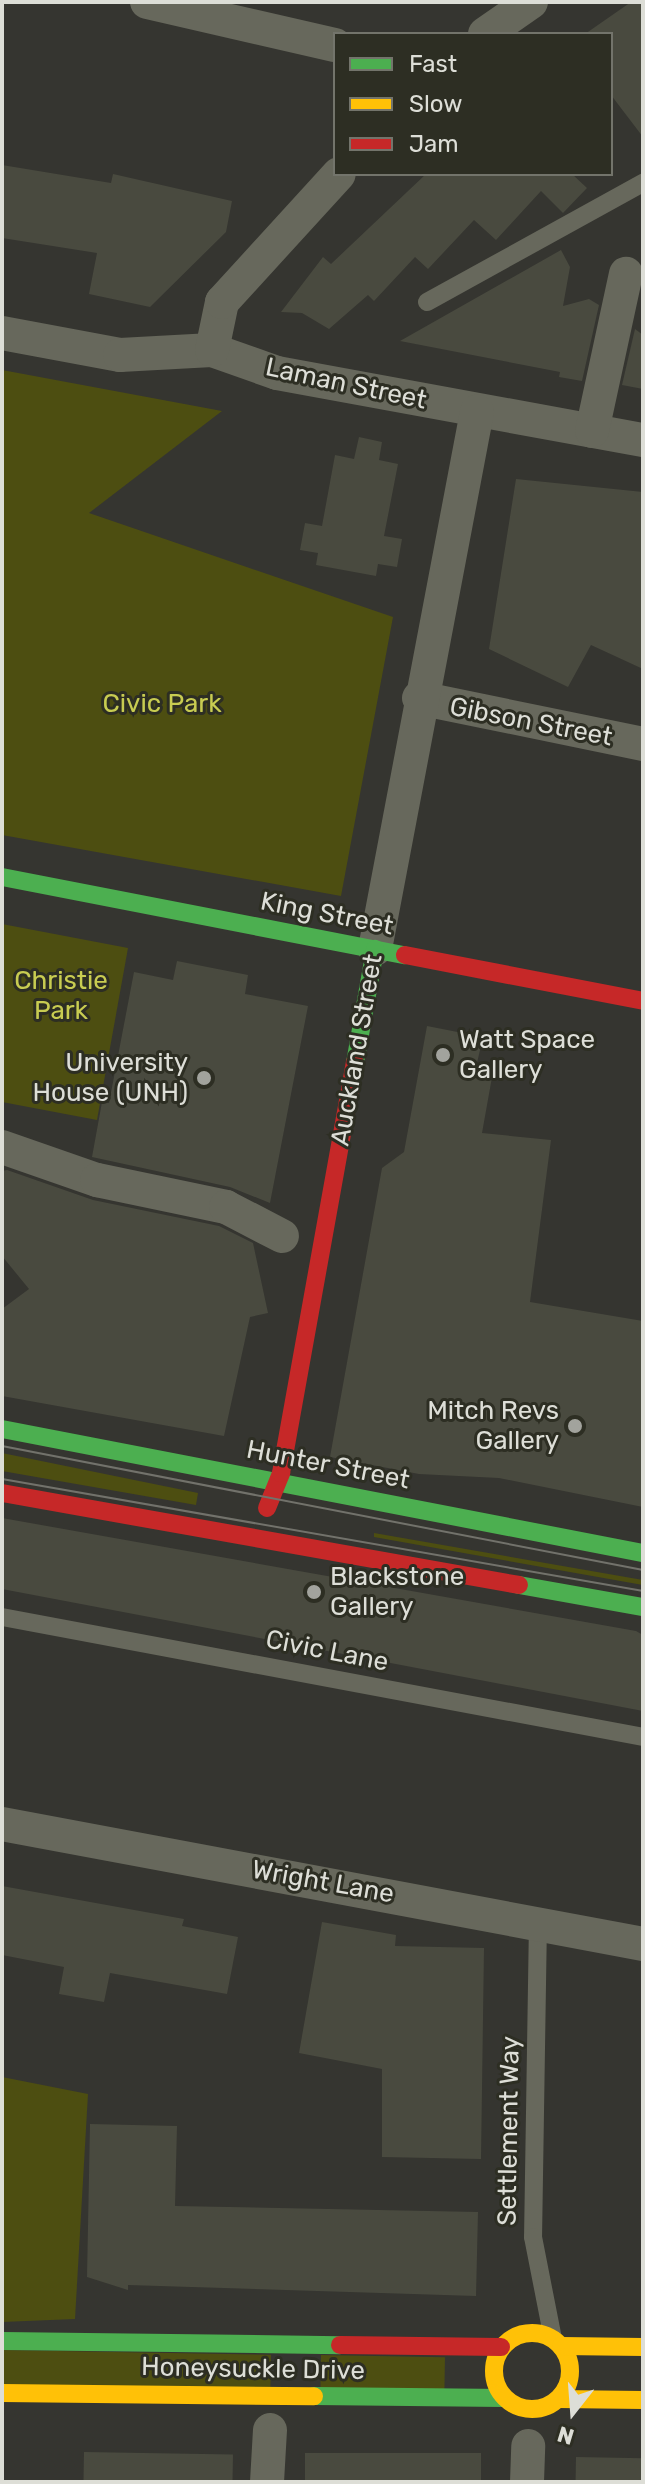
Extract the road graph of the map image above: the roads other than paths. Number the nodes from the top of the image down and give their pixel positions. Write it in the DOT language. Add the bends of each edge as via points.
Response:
graph roads {
  1 [pos="147,2"];
  2 [pos="531,2"];
  3 [pos="488,32"];
  4 [pos="333,45"];
  5 [pos="337,176"];
  6 [pos="643,183"];
  7 [pos="626,274"];
  8 [pos="427,302"];
  9 [pos="2,333"];
  10 [pos="212,350"];
  11 [pos="477,412"];
  12 [pos="592,431"];
  13 [pos="643,440"];
  14 [pos="419,698"];
  15 [pos="643,744"];
  16 [pos="2,877"];
  17 [pos="375,949"];
  18 [pos="643,1001"];
  19 [pos="2,1147"];
  20 [pos="282,1236"];
  21 [pos="2,1429"];
  22 [pos="278,1483"];
  23 [pos="2,1493"];
  24 [pos="240,1534"];
  25 [pos="643,1553"];
  26 [pos="643,1607"];
  27 [pos="2,1617"];
  28 [pos="643,1737"];
  29 [pos="2,1824"];
  30 [pos="538,1921"];
  31 [pos="643,1944"];
  32 [pos="2,2341"];
  33 [pos="557,2342"];
  34 [pos="501,2347"];
  35 [pos="643,2347"];
  36 [pos="2,2393"];
  37 [pos="504,2398"];
  38 [pos="559,2399"];
  39 [pos="643,2400"];
  40 [pos="270,2430"];
  41 [pos="528,2446"];
  42 [pos="267,2482"];
  43 [pos="527,2482"];
  1 -- 4 [label="street"];
  2 -- 3 [label="street"];
  5 -- 10 [label="street" via="222,302"];
  6 -- 8 [label="lane"];
  7 -- 12 [label="street"];
  9 -- 10 [label="street, Laman Street" via="120,355"];
  10 -- 11 [label="street, Laman Street" via="277,373"];
  11 -- 12 [label="street, Laman Street"];
  11 -- 14 [label="street, Auckland Street"];
  12 -- 13 [label="street, Laman Street"];
  14 -- 15 [label="street, Gibson Street"];
  14 -- 17 [label="street, Auckland Street"];
  16 -- 17 [label="main road, King Street"];
  17 -- 18 [label="main road, King Street"];
  17 -- 22 [label="main road, Auckland Street"];
  19 -- 20 [label="street" via="97,1180 226,1207"];
  21 -- 22 [label="main road, Hunter Street"];
  22 -- 24 [label="main road, Auckland Street" via="260,1520"];
  22 -- 25 [label="main road, Hunter Street"];
  23 -- 24 [label="main road"];
  24 -- 26 [label="main road"];
  27 -- 28 [label="lane, Civic Lane"];
  29 -- 30 [label="street, Wright Lane"];
  30 -- 31 [label="street, Wright Lane"];
  30 -- 33 [label="lane, Settlement Way" via="533,2237"];
  32 -- 34 [label="main road, Honeysuckle Drive"];
  33 -- 34 [label="main road" via="521,2334"];
  33 -- 35 [label="main road"];
  33 -- 38 [label="main road" via="570,2373"];
  34 -- 37 [label="main road" via="493,2367"];
  36 -- 37 [label="main road, Honeysuckle Drive"];
  37 -- 38 [label="main road" via="531,2410"];
  38 -- 39 [label="main road"];
  40 -- 42 [label="street"];
  41 -- 43 [label="street"];
}
